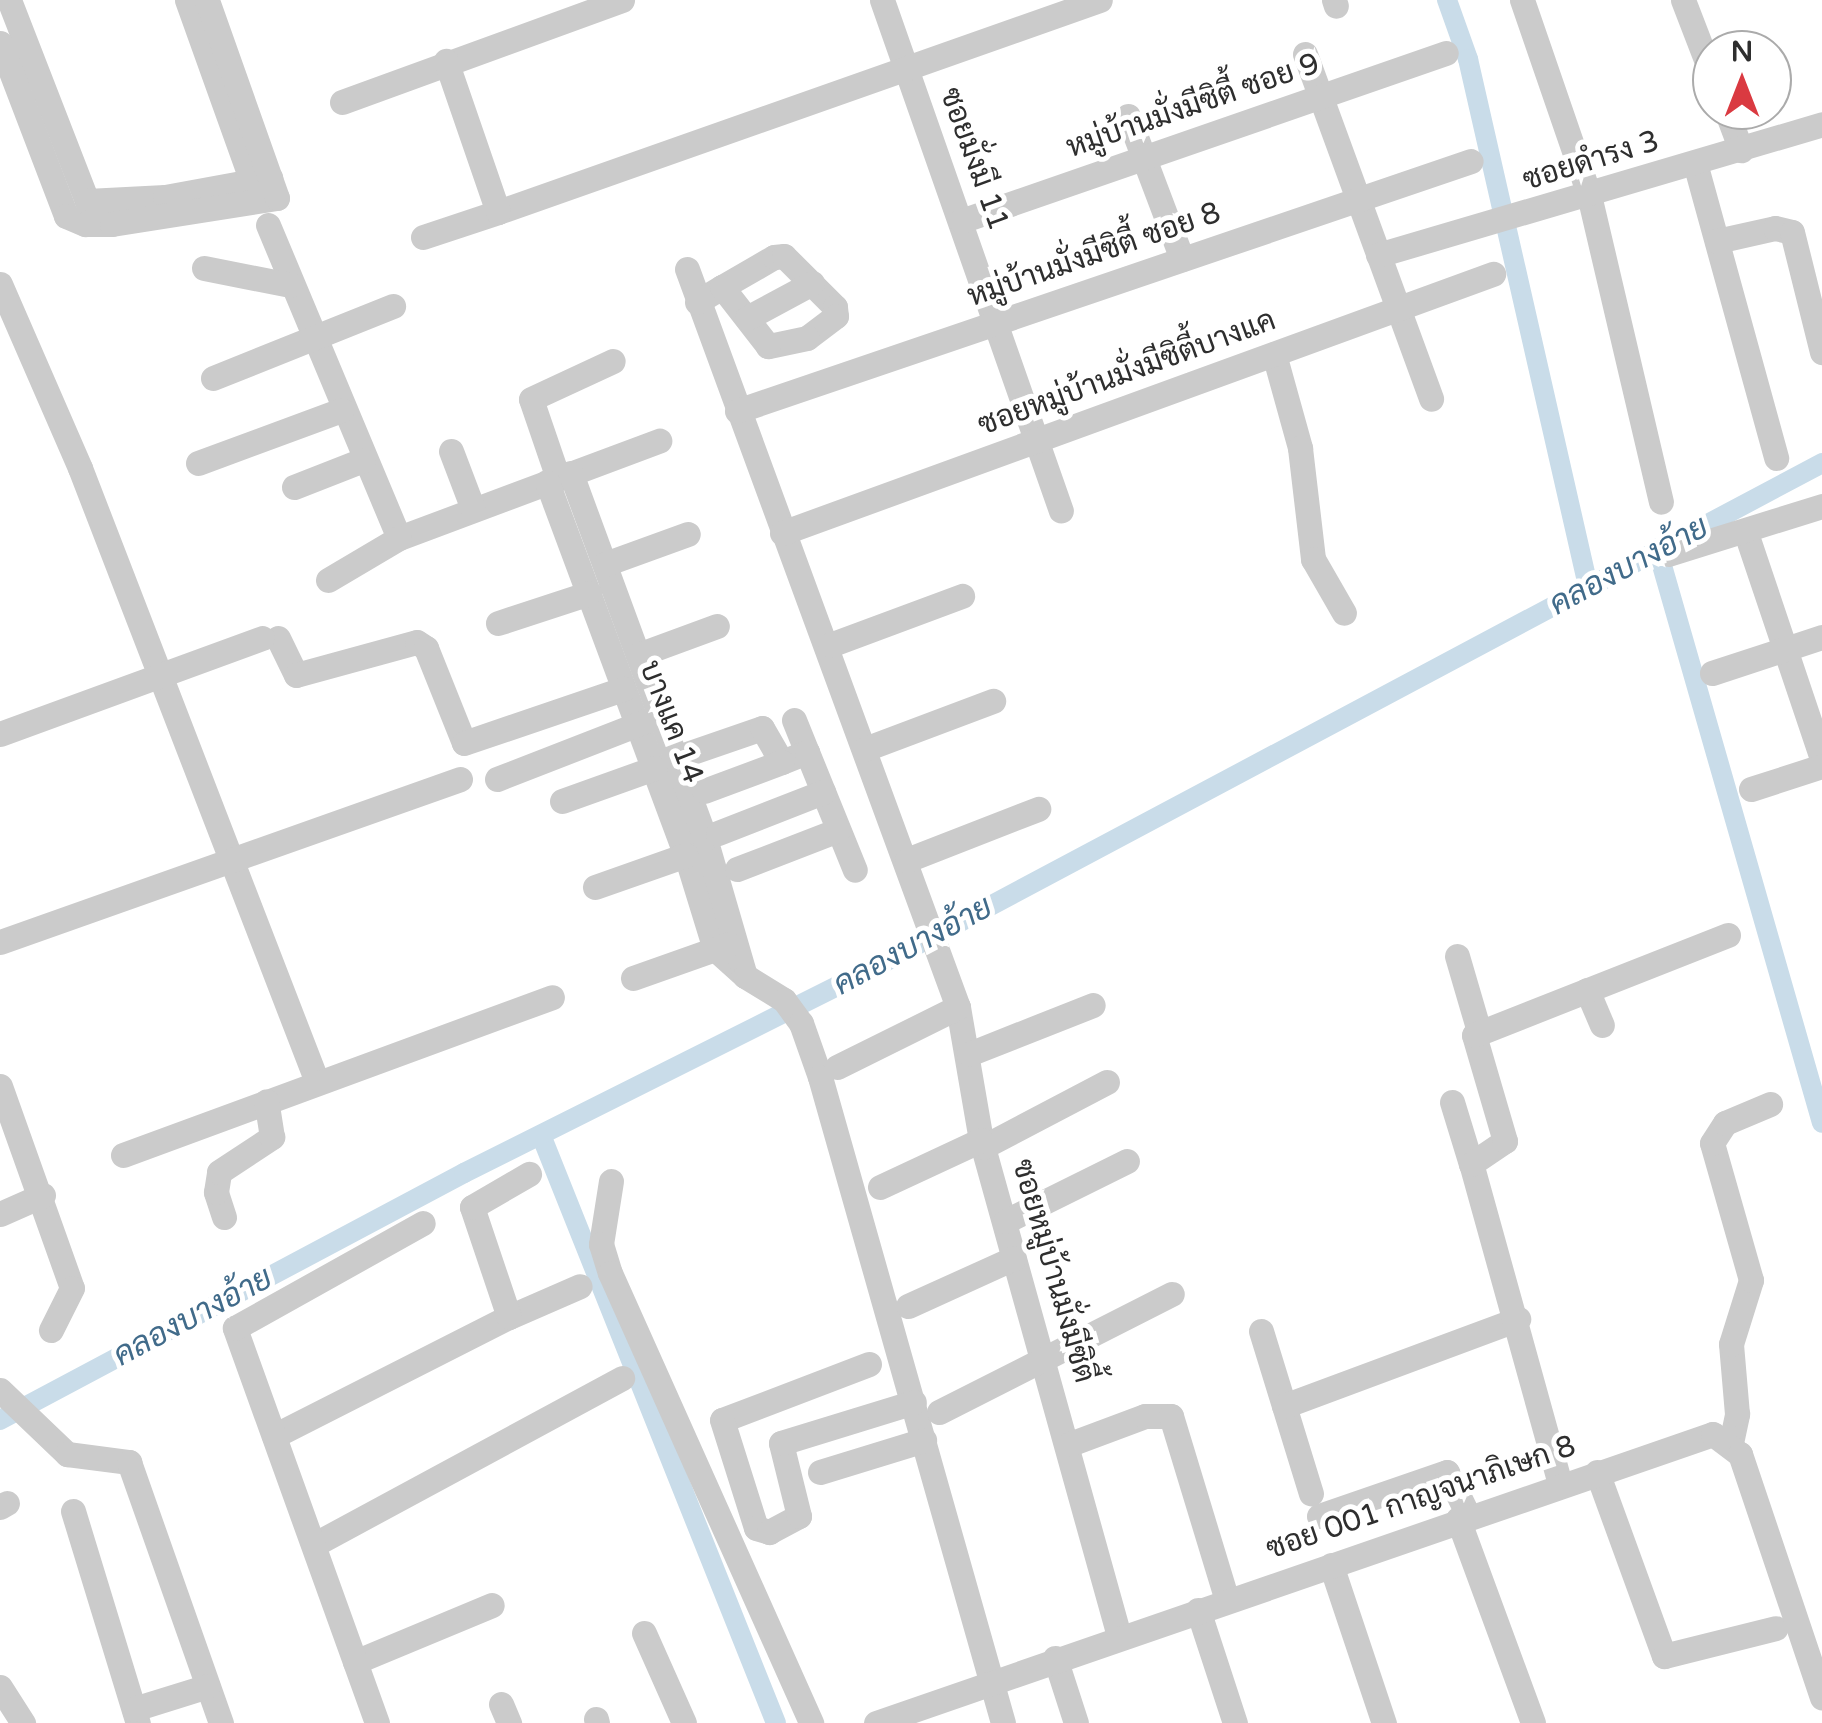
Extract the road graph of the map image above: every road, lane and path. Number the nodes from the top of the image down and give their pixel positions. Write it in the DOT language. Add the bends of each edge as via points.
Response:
graph roads {
  1 [pos="9,0"];
  2 [pos="622,0"];
  3 [pos="882,0"];
  4 [pos="1100,0"];
  5 [pos="1522,0"];
  6 [pos="1684,0"];
  7 [pos="200,10"];
  8 [pos="1695,30"];
  9 [pos="0,43"];
  10 [pos="1446,53"];
  11 [pos="1306,54"];
  12 [pos="446,61"];
  13 [pos="906,68"];
  14 [pos="1322,96"];
  15 [pos="342,102"];
  16 [pos="1128,116"];
  17 [pos="1822,124"];
  18 [pos="1734,130"];
  19 [pos="1741,150"];
  20 [pos="1144,158"];
  21 [pos="1472,161"];
  22 [pos="1696,163"];
  23 [pos="1589,196"];
  24 [pos="262,197"];
  25 [pos="1356,198"];
  26 [pos="498,212"];
  27 [pos="961,220"];
  28 [pos="423,237"];
  29 [pos="1717,242"];
  30 [pos="1378,255"];
  31 [pos="1182,258"];
  32 [pos="204,268"];
  33 [pos="687,270"];
  34 [pos="1493,274"];
  35 [pos="812,283"];
  36 [pos="0,284"];
  37 [pos="290,285"];
  38 [pos="722,287"];
  39 [pos="697,302"];
  40 [pos="393,306"];
  41 [pos="1398,309"];
  42 [pos="747,318"];
  43 [pos="998,323"];
  44 [pos="312,341"];
  45 [pos="1822,352"];
  46 [pos="1274,354"];
  47 [pos="613,360"];
  48 [pos="213,378"];
  49 [pos="1431,399"];
  50 [pos="341,410"];
  51 [pos="737,410"];
  52 [pos="1037,440"];
  53 [pos="659,441"];
  54 [pos="451,451"];
  55 [pos="1776,458"];
  56 [pos="362,460"];
  57 [pos="198,464"];
  58 [pos="559,478"];
  59 [pos="294,487"];
  60 [pos="1662,502"];
  61 [pos="1822,506"];
  62 [pos="473,509"];
  63 [pos="1061,511"];
  64 [pos="782,533"];
  65 [pos="1746,533"];
  66 [pos="688,534"];
  67 [pos="399,538"];
  68 [pos="1668,554"];
  69 [pos="606,564"];
  70 [pos="328,580"];
  71 [pos="589,593"];
  72 [pos="962,596"];
  73 [pos="1344,613"];
  74 [pos="498,623"];
  75 [pos="717,626"];
  76 [pos="1822,637"];
  77 [pos="830,645"];
  78 [pos="1785,649"];
  79 [pos="638,655"];
  80 [pos="1712,673"];
  81 [pos="161,676"];
  82 [pos="622,688"];
  83 [pos="994,701"];
  84 [pos="647,720"];
  85 [pos="794,720"];
  86 [pos="0,734"];
  87 [pos="866,748"];
  88 [pos="807,752"];
  89 [pos="664,762"];
  90 [pos="782,762"];
  91 [pos="1822,763"];
  92 [pos="460,779"];
  93 [pos="497,779"];
  94 [pos="1751,789"];
  95 [pos="704,792"];
  96 [pos="824,792"];
  97 [pos="562,802"];
  98 [pos="1038,808"];
  99 [pos="838,830"];
  100 [pos="698,843"];
  101 [pos="231,860"];
  102 [pos="907,860"];
  103 [pos="738,869"];
  104 [pos="856,870"];
  105 [pos="595,887"];
  106 [pos="1728,935"];
  107 [pos="0,942"];
  108 [pos="726,945"];
  109 [pos="1457,956"];
  110 [pos="634,978"];
  111 [pos="1587,990"];
  112 [pos="552,997"];
  113 [pos="1093,1006"];
  114 [pos="958,1007"];
  115 [pos="1602,1025"];
  116 [pos="1479,1031"];
  117 [pos="969,1054"];
  118 [pos="837,1067"];
  119 [pos="317,1082"];
  120 [pos="1108,1082"];
  121 [pos="0,1086"];
  122 [pos="266,1101"];
  123 [pos="1452,1102"];
  124 [pos="1770,1104"];
  125 [pos="982,1144"];
  126 [pos="123,1155"];
  127 [pos="1127,1160"];
  128 [pos="1472,1164"];
  129 [pos="530,1174"];
  130 [pos="611,1180"];
  131 [pos="880,1187"];
  132 [pos="43,1195"];
  133 [pos="0,1214"];
  134 [pos="224,1217"];
  135 [pos="1006,1221"];
  136 [pos="423,1223"];
  137 [pos="1014,1258"];
  138 [pos="580,1286"];
  139 [pos="1172,1294"];
  140 [pos="908,1306"];
  141 [pos="509,1317"];
  142 [pos="1518,1319"];
  143 [pos="51,1330"];
  144 [pos="1261,1331"];
  145 [pos="1044,1360"];
  146 [pos="870,1364"];
  147 [pos="622,1378"];
  148 [pos="0,1390"];
  149 [pos="914,1402"];
  150 [pos="768,1403"];
  151 [pos="1284,1406"];
  152 [pos="939,1412"];
  153 [pos="274,1436"];
  154 [pos="924,1440"];
  155 [pos="781,1443"];
  156 [pos="1731,1443"];
  157 [pos="1070,1444"];
  158 [pos="820,1472"];
  159 [pos="1597,1472"];
  160 [pos="1560,1484"];
  161 [pos="73,1511"];
  162 [pos="1463,1517"];
  163 [pos="317,1544"];
  164 [pos="1331,1564"];
  165 [pos="1227,1600"];
  166 [pos="492,1605"];
  167 [pos="1198,1610"];
  168 [pos="1776,1628"];
  169 [pos="644,1633"];
  170 [pos="1119,1636"];
  171 [pos="1055,1658"];
  172 [pos="355,1662"];
  173 [pos="988,1682"];
  174 [pos="208,1686"];
  175 [pos="0,1687"];
  176 [pos="1822,1698"];
  177 [pos="136,1716"];
  178 [pos="909,1718"];
  179 [pos="1526,1721"];
  180 [pos="23,1723"];
  181 [pos="221,1723"];
  182 [pos="377,1723"];
  183 [pos="684,1723"];
  184 [pos="811,1723"];
  185 [pos="876,1723"];
  186 [pos="1003,1723"];
  187 [pos="1076,1723"];
  188 [pos="1236,1723"];
  189 [pos="1384,1723"];
  1 -- 24 [label="street" via="87,201"];
  2 -- 12 [label="street"];
  3 -- 13 [label="street, ซอยมั่งมี 11"];
  4 -- 13 [label="street"];
  5 -- 23 [label="street"];
  6 -- 8 [label="street"];
  7 -- 24 [label="street"];
  9 -- 24 [label="street" via="66,216 112,224"];
  10 -- 14 [label="street, หมู่บ้านมั่งมีซิตี้ ซอย 9"];
  11 -- 14 [label="street"];
  12 -- 15 [label="street"];
  12 -- 26 [label="street"];
  13 -- 26 [label="street"];
  13 -- 27 [label="street, ซอยมั่งมี 11"];
  14 -- 20 [label="street, หมู่บ้านมั่งมีซิตี้ ซอย 9"];
  14 -- 25 [label="street"];
  16 -- 20 [label="street"];
  17 -- 19 [label="street, ซอยดำรง 3"];
  18 -- 19 [label="street"];
  19 -- 22 [label="street, ซอยดำรง 3"];
  20 -- 27 [label="street, หมู่บ้านมั่งมีซิตี้ ซอย 9"];
  20 -- 31 [label="street"];
  21 -- 25 [label="street, หมู่บ้านมั่งมีซิตี้ ซอย 8"];
  22 -- 23 [label="street, ซอยดำรง 3"];
  22 -- 29 [label="street"];
  23 -- 30 [label="street, ซอยดำรง 3"];
  23 -- 60 [label="street"];
  24 -- 37 [label="street"];
  25 -- 30 [label="street"];
  25 -- 31 [label="street, หมู่บ้านมั่งมีซิตี้ ซอย 8"];
  26 -- 28 [label="street"];
  27 -- 43 [label="street, ซอยมั่งมี 11"];
  29 -- 45 [label="street" via="1776,228 1792,232"];
  29 -- 55 [label="street"];
  30 -- 41 [label="street"];
  31 -- 43 [label="street, หมู่บ้านมั่งมีซิตี้ ซอย 8"];
  32 -- 37 [label="street"];
  33 -- 39 [label="street"];
  34 -- 41 [label="street, ซอยหมู่บ้านมั่งมีซิตี้บางแค"];
  35 -- 38 [label="street" via="784,256"];
  35 -- 42 [label="street"];
  35 -- 42 [label="street" via="836,316 807,338 768,346"];
  36 -- 81 [label="street"];
  37 -- 44 [label="street"];
  38 -- 39 [label="street"];
  38 -- 42 [label="street"];
  39 -- 51 [label="street"];
  40 -- 44 [label="street"];
  41 -- 46 [label="street, ซอยหมู่บ้านมั่งมีซิตี้บางแค"];
  41 -- 49 [label="street"];
  43 -- 51 [label="street, หมู่บ้านมั่งมีซิตี้ ซอย 8"];
  43 -- 52 [label="street, ซอยมั่งมี 11"];
  44 -- 48 [label="street"];
  44 -- 50 [label="street"];
  46 -- 52 [label="street, ซอยหมู่บ้านมั่งมีซิตี้บางแค"];
  46 -- 73 [label="street" via="1300,448 1313,559"];
  47 -- 58 [label="street" via="531,399"];
  50 -- 56 [label="street"];
  50 -- 57 [label="street"];
  51 -- 64 [label="street"];
  52 -- 63 [label="street, ซอยมั่งมี 11"];
  52 -- 64 [label="street, ซอยหมู่บ้านมั่งมีซิตี้บางแค"];
  53 -- 58 [label="street"];
  54 -- 62 [label="street"];
  56 -- 59 [label="street"];
  56 -- 67 [label="street"];
  58 -- 62 [label="street"];
  58 -- 69 [label="street, บางแค 14"];
  58 -- 71 [label="street, บางแค 14"];
  61 -- 65 [label="street"];
  62 -- 67 [label="street"];
  64 -- 77 [label="street"];
  65 -- 68 [label="street"];
  65 -- 78 [label="street"];
  66 -- 69 [label="street"];
  67 -- 70 [label="street"];
  69 -- 79 [label="street, บางแค 14"];
  71 -- 74 [label="street"];
  71 -- 82 [label="street, บางแค 14"];
  72 -- 77 [label="street"];
  75 -- 79 [label="street"];
  76 -- 78 [label="street"];
  77 -- 87 [label="street"];
  78 -- 80 [label="street"];
  78 -- 91 [label="street"];
  79 -- 84 [label="street, บางแค 14"];
  81 -- 82 [label="street" via="270,638 296,674 417,642 426,648 464,743"];
  81 -- 86 [label="street"];
  81 -- 101 [label="street"];
  82 -- 84 [label="street, บางแค 14"];
  83 -- 87 [label="street"];
  84 -- 89 [label="street, บางแค 14"];
  84 -- 93 [label="street"];
  85 -- 88 [label="street"];
  87 -- 102 [label="street"];
  88 -- 90 [label="street"];
  88 -- 96 [label="street"];
  89 -- 90 [label="street" via="762,728"];
  89 -- 97 [label="street"];
  89 -- 100 [label="street, บางแค 14"];
  90 -- 95 [label="street"];
  91 -- 94 [label="street"];
  92 -- 101 [label="street"];
  96 -- 99 [label="street"];
  96 -- 100 [label="street"];
  98 -- 102 [label="street"];
  99 -- 103 [label="street"];
  99 -- 104 [label="street"];
  100 -- 105 [label="street"];
  100 -- 108 [label="street, บางแค 14"];
  101 -- 107 [label="street"];
  101 -- 119 [label="street"];
  102 -- 114 [label="street, ซอยหมู่บ้านมั่งมีซิตี้"];
  106 -- 111 [label="street"];
  108 -- 110 [label="street"];
  108 -- 149 [label="street, บางแค 14" via="745,976 784,1000 801,1024"];
  109 -- 116 [label="street"];
  111 -- 115 [label="street"];
  111 -- 116 [label="street"];
  112 -- 119 [label="street"];
  113 -- 117 [label="street"];
  114 -- 117 [label="street, ซอยหมู่บ้านมั่งมีซิตี้"];
  114 -- 118 [label="street"];
  116 -- 128 [label="street" via="1472,1042 1506,1141"];
  117 -- 125 [label="street, ซอยหมู่บ้านมั่งมีซิตี้"];
  119 -- 122 [label="street"];
  120 -- 125 [label="street"];
  121 -- 132 [label="street"];
  122 -- 126 [label="street"];
  122 -- 134 [label="street" via="272,1137 219,1172 216,1192"];
  123 -- 128 [label="street"];
  124 -- 156 [label="street" via="1725,1123 1712,1142 1751,1280 1731,1344"];
  125 -- 131 [label="street"];
  125 -- 135 [label="street, ซอยหมู่บ้านมั่งมีซิตี้"];
  127 -- 135 [label="street"];
  128 -- 142 [label="street"];
  129 -- 141 [label="street" via="472,1207"];
  130 -- 184 [label="street" via="601,1244 610,1273"];
  132 -- 133 [label="street"];
  132 -- 143 [label="street" via="72,1288"];
  135 -- 137 [label="street, ซอยหมู่บ้านมั่งมีซิตี้"];
  136 -- 153 [label="street" via="235,1328"];
  137 -- 140 [label="street"];
  137 -- 145 [label="street, ซอยหมู่บ้านมั่งมีซิตี้"];
  138 -- 141 [label="street"];
  139 -- 145 [label="street"];
  141 -- 153 [label="street"];
  142 -- 151 [label="street"];
  142 -- 160 [label="street"];
  144 -- 151 [label="street"];
  145 -- 152 [label="street"];
  145 -- 157 [label="street, ซอยหมู่บ้านมั่งมีซิตี้"];
  146 -- 150 [label="street"];
  147 -- 163 [label="street"];
  148 -- 174 [label="street" via="67,1454 129,1462"];
  149 -- 154 [label="street"];
  149 -- 155 [label="street"];
  150 -- 155 [label="street"];
  150 -- 155 [label="street" via="726,1416 720,1426 761,1531 800,1516"];
  151 -- 162 [label="street" via="1315,1505 1447,1472"];
  153 -- 163 [label="street"];
  154 -- 158 [label="street"];
  154 -- 173 [label="street"];
  156 -- 159 [label="street, ซอย 001 กาญจนาภิเษก 8" via="1703,1435"];
  156 -- 176 [label="street"];
  157 -- 165 [label="street" via="1144,1416 1171,1416"];
  157 -- 170 [label="street, ซอยหมู่บ้านมั่งมีซิตี้"];
  159 -- 160 [label="street, ซอย 001 กาญจนาภิเษก 8"];
  159 -- 168 [label="street" via="1664,1656"];
  160 -- 162 [label="street, ซอย 001 กาญจนาภิเษก 8"];
  161 -- 177 [label="street"];
  162 -- 164 [label="street, ซอย 001 กาญจนาภิเษก 8"];
  162 -- 179 [label="street"];
  163 -- 172 [label="street"];
  164 -- 165 [label="street, ซอย 001 กาญจนาภิเษก 8"];
  164 -- 189 [label="street"];
  165 -- 167 [label="street, ซอย 001 กาญจนาภิเษก 8"];
  166 -- 172 [label="street"];
  167 -- 170 [label="street, ซอย 001 กาญจนาภิเษก 8"];
  167 -- 188 [label="street"];
  169 -- 183 [label="street"];
  170 -- 171 [label="street, ซอย 001 กาญจนาภิเษก 8"];
  171 -- 173 [label="street, ซอย 001 กาญจนาภิเษก 8"];
  171 -- 187 [label="street"];
  172 -- 182 [label="street"];
  173 -- 178 [label="street, ซอย 001 กาญจนาภิเษก 8"];
  173 -- 186 [label="street"];
  174 -- 177 [label="street"];
  174 -- 181 [label="street"];
  175 -- 180 [label="street"];
  178 -- 185 [label="street, ซอย 001 กาญจนาภิเษก 8"];
}
